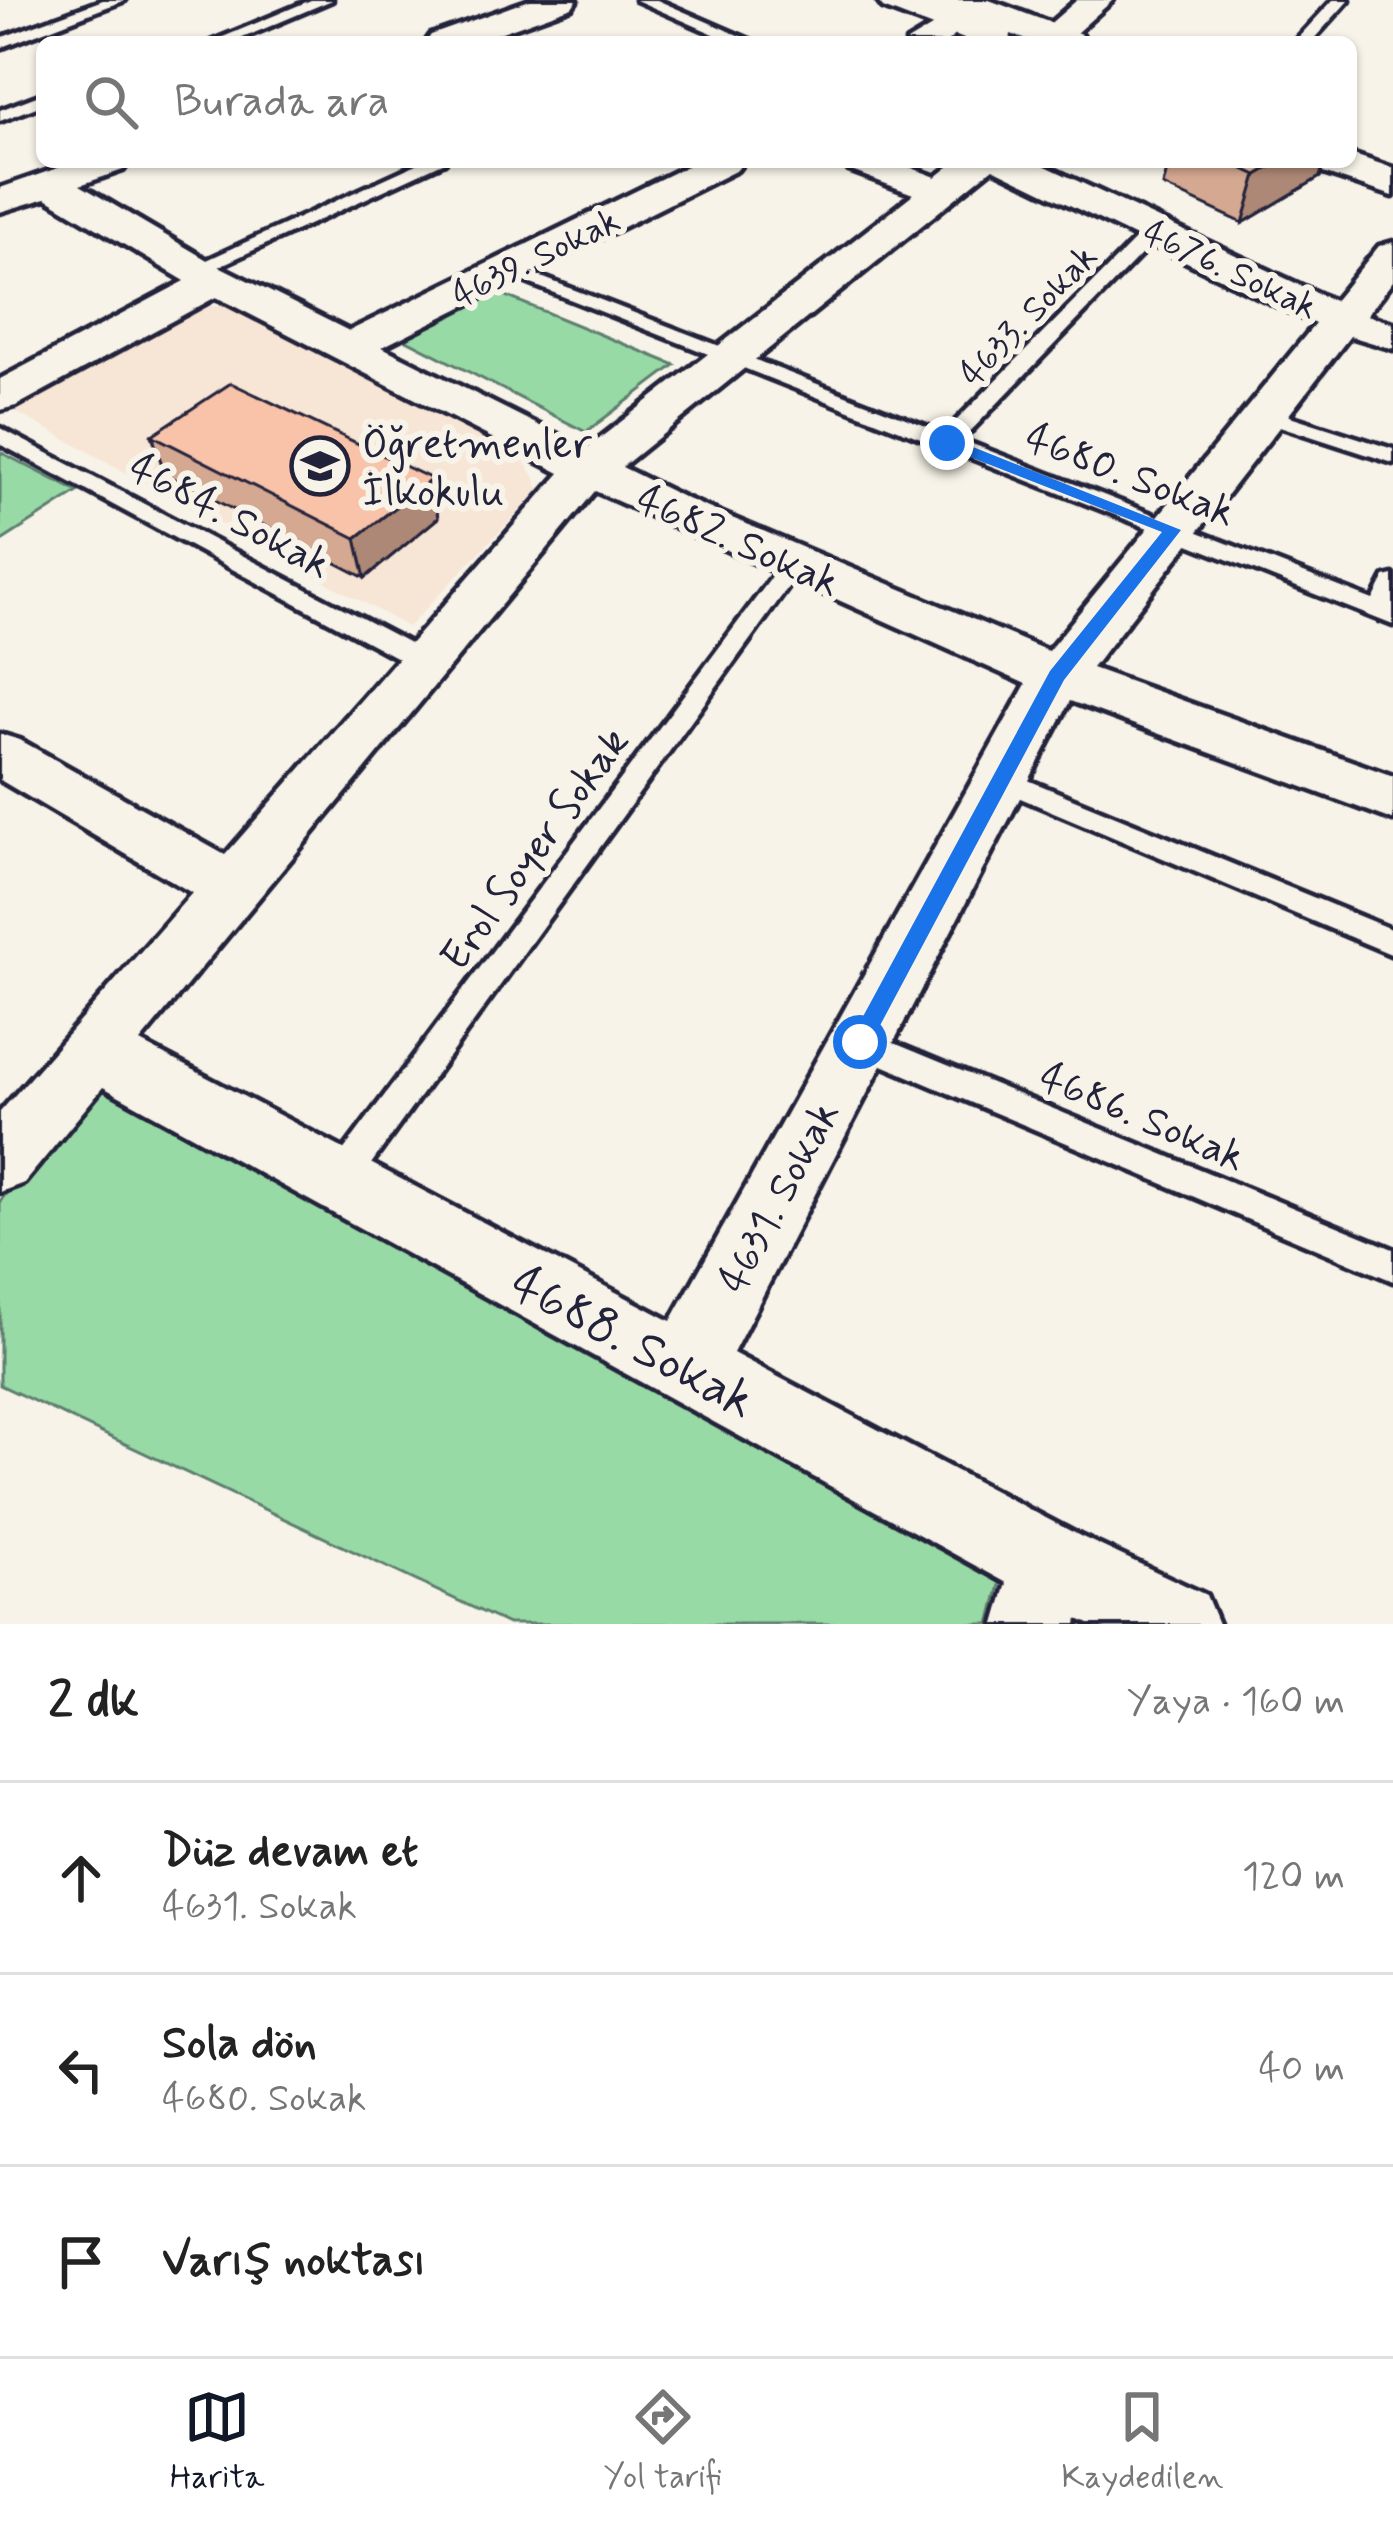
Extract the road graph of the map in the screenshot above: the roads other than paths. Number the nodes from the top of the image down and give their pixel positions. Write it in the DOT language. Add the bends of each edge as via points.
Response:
graph roads {
  1 [pos="324,0"];
  2 [pos="561,0"];
  3 [pos="644,0"];
  4 [pos="896,0"];
  5 [pos="1097,0"];
  6 [pos="1341,0"];
  7 [pos="106,2"];
  8 [pos="507,19"];
  9 [pos="945,22"];
  10 [pos="543,34"];
  11 [pos="234,36"];
  12 [pos="460,36"];
  13 [pos="731,36"];
  14 [pos="988,36"];
  15 [pos="1031,36"];
  16 [pos="1059,36"];
  17 [pos="1308,36"];
  18 [pos="0,43"];
  19 [pos="36,101"];
  20 [pos="0,116"];
  21 [pos="1357,137"];
  22 [pos="1393,145"];
  23 [pos="94,168"];
  24 [pos="424,168"];
  25 [pos="712,168"];
  26 [pos="901,168"];
  27 [pos="1020,168"];
  28 [pos="1349,168"];
  29 [pos="959,177"];
  30 [pos="1393,183"];
  31 [pos="50,184"];
  32 [pos="0,200"];
  33 [pos="1154,232"];
  34 [pos="1393,254"];
  35 [pos="506,270"];
  36 [pos="205,275"];
  37 [pos="1366,328"];
  38 [pos="345,349"];
  39 [pos="730,358"];
  40 [pos="0,397"];
  41 [pos="1265,414"];
  42 [pos="0,435"];
  43 [pos="947,443"];
  44 [pos="1393,457"];
  45 [pos="587,471"];
  46 [pos="1172,530"];
  47 [pos="794,563"];
  48 [pos="1393,584"];
  49 [pos="1386,614"];
  50 [pos="424,662"];
  51 [pos="1057,676"];
  52 [pos="4,763"];
  53 [pos="1001,779"];
  54 [pos="1393,798"];
  55 [pos="233,888"];
  56 [pos="1393,943"];
  57 [pos="860,1042"];
  58 [pos="94,1050"];
  59 [pos="0,1161"];
  60 [pos="339,1182"];
  61 [pos="1393,1265"];
  62 [pos="686,1367"];
  63 [pos="1044,1594"];
  64 [pos="1177,1624"];
  1 -- 11 [label="lane"];
  2 -- 8 [label="street"];
  3 -- 13 [label="lane"];
  4 -- 9 [label="main road"];
  5 -- 16 [label="street"];
  6 -- 17 [label="lane"];
  7 -- 18 [label="lane" via="54,30"];
  8 -- 10 [label="street"];
  8 -- 12 [label="street"];
  9 -- 14 [label="main road"];
  9 -- 15 [label="main road"];
  19 -- 20 [label="lane"];
  21 -- 22 [label="main road"];
  23 -- 31 [label="street"];
  24 -- 36 [label="lane"];
  25 -- 35 [label="street, 4639. Sokak"];
  26 -- 29 [label="street"];
  27 -- 33 [label="street, 4676. Sokak"];
  28 -- 30 [label="main road"];
  29 -- 39 [label="street"];
  31 -- 32 [label="street"];
  31 -- 36 [label="street, 4682. Sokak"];
  33 -- 37 [label="street, 4676. Sokak"];
  33 -- 43 [label="lane, 4633. Sokak"];
  34 -- 37 [label="street, 4631. Sokak"];
  35 -- 38 [label="street, 4639. Sokak"];
  35 -- 39 [label="lane, 4680. Sokak"];
  36 -- 38 [label="street, 4682. Sokak"];
  36 -- 40 [label="street"];
  37 -- 41 [label="street, 4631. Sokak"];
  38 -- 45 [label="street, 4682. Sokak"];
  39 -- 43 [label="lane, 4680. Sokak"];
  39 -- 45 [label="street"];
  41 -- 44 [label="lane"];
  41 -- 46 [label="street, 4631. Sokak"];
  42 -- 50 [label="lane, 4684. Sokak"];
  43 -- 46 [label="lane, 4680. Sokak"];
  45 -- 47 [label="street, 4682. Sokak"];
  45 -- 50 [label="street"];
  46 -- 49 [label="lane, 4680. Sokak"];
  46 -- 51 [label="street, 4631. Sokak"];
  47 -- 51 [label="street, 4682. Sokak"];
  47 -- 60 [label="lane, Erol Soyer Sokak"];
  48 -- 49 [label="lane"];
  50 -- 55 [label="street"];
  51 -- 53 [label="street, 4631. Sokak"];
  51 -- 54 [label="street, 4682. Sokak"];
  52 -- 55 [label="street"];
  53 -- 56 [label="lane"];
  53 -- 57 [label="street, 4631. Sokak"];
  55 -- 58 [label="street"];
  57 -- 61 [label="lane, 4686. Sokak"];
  57 -- 62 [label="street, 4631. Sokak"];
  58 -- 59 [label="street"];
  58 -- 60 [label="street, 4688. Sokak"];
  60 -- 62 [label="street, 4688. Sokak"];
  62 -- 63 [label="street, 4688. Sokak"];
  63 -- 64 [label="street, 4688. Sokak"];
}
